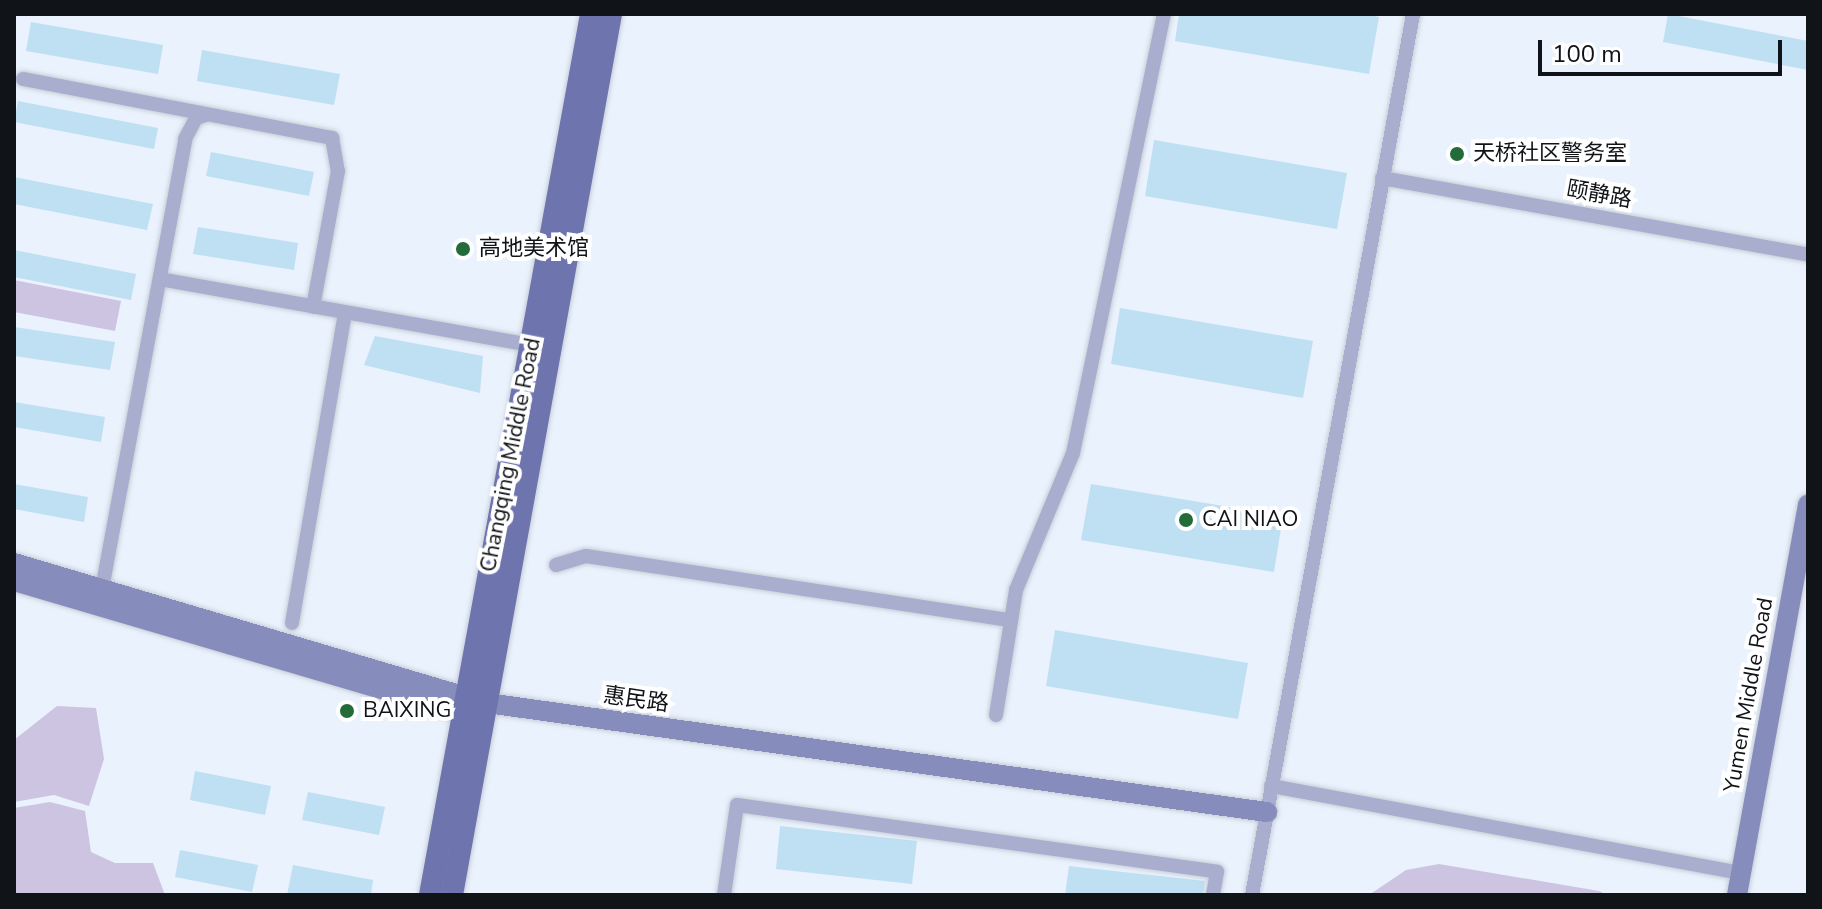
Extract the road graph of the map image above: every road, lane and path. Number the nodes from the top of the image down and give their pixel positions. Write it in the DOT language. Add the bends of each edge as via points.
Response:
graph roads {
  1 [pos="591,14"];
  2 [pos="611,14"];
  3 [pos="1164,14"];
  4 [pos="1413,14"];
  5 [pos="23,79"];
  6 [pos="206,115"];
  7 [pos="1382,178"];
  8 [pos="1808,255"];
  9 [pos="160,279"];
  10 [pos="313,307"];
  11 [pos="345,313"];
  12 [pos="532,345"];
  13 [pos="1808,504"];
  14 [pos="1805,539"];
  15 [pos="14,563"];
  16 [pos="556,565"];
  17 [pos="14,581"];
  18 [pos="102,589"];
  19 [pos="1011,620"];
  20 [pos="292,623"];
  21 [pos="475,708"];
  22 [pos="996,715"];
  23 [pos="1271,786"];
  24 [pos="1267,812"];
  25 [pos="1741,873"];
  26 [pos="430,895"];
  27 [pos="452,895"];
  28 [pos="724,895"];
  29 [pos="1213,895"];
  30 [pos="1252,895"];
  31 [pos="1737,895"];
  1 -- 12 [label="main road, Changqing Middle Road"];
  2 -- 21 [label="main road, Changqing Middle Road"];
  3 -- 19 [label="street" via="1073,453 1016,590"];
  4 -- 7 [label="street"];
  5 -- 6 [label="street"];
  6 -- 9 [label="street" via="196,118 185,139"];
  6 -- 10 [label="street" via="332,138 338,171"];
  7 -- 8 [label="street, 颐静路"];
  7 -- 23 [label="street"];
  9 -- 10 [label="street"];
  9 -- 18 [label="street"];
  10 -- 11 [label="street"];
  11 -- 12 [label="street"];
  11 -- 20 [label="street"];
  12 -- 21 [label="main road, Changqing Middle Road"];
  13 -- 14 [label="street, Yumen Middle Road"];
  14 -- 25 [label="street, Yumen Middle Road"];
  15 -- 18 [label="street, 惠民路"];
  16 -- 19 [label="street" via="586,556"];
  17 -- 21 [label="street, 惠民路"];
  18 -- 21 [label="street, 惠民路"];
  19 -- 22 [label="street"];
  21 -- 24 [label="street, 惠民路"];
  21 -- 26 [label="main road, Changqing Middle Road"];
  21 -- 27 [label="main road, Changqing Middle Road"];
  23 -- 24 [label="street"];
  23 -- 25 [label="street"];
  24 -- 30 [label="street"];
  25 -- 31 [label="street, Yumen Middle Road"];
  28 -- 29 [label="street" via="737,805 1217,872"];
}
